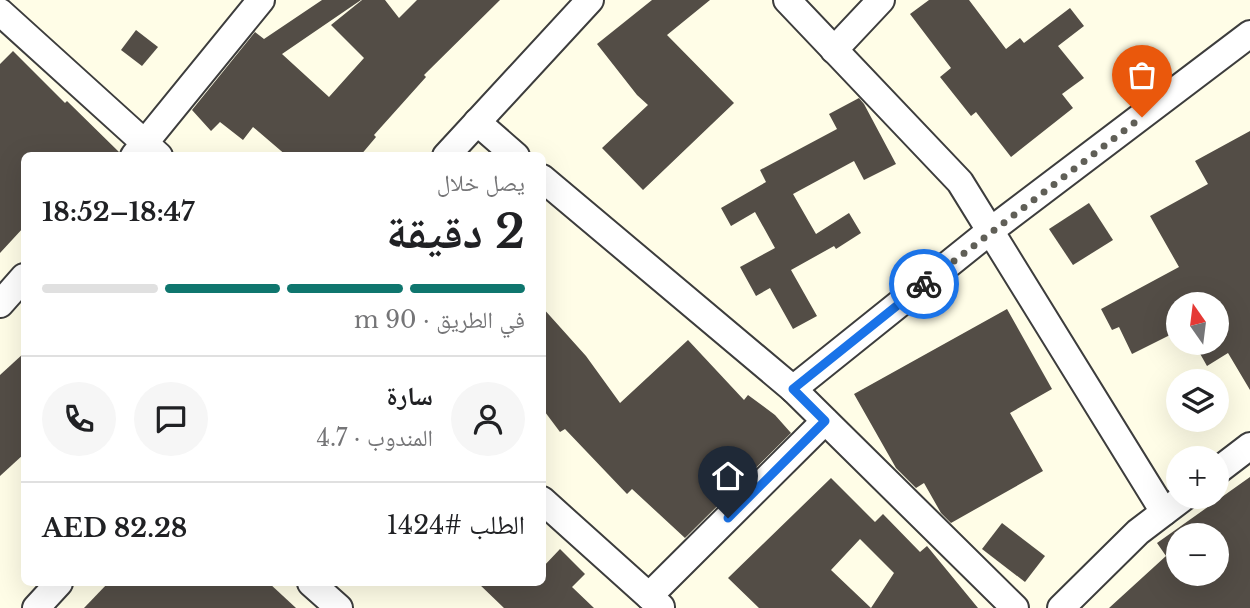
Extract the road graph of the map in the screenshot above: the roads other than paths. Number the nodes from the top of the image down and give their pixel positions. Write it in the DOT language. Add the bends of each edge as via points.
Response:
graph roads {
  1 [pos="261,0"];
  2 [pos="590,0"];
  3 [pos="787,0"];
  4 [pos="881,0"];
  5 [pos="0,12"];
  6 [pos="1250,34"];
  7 [pos="834,50"];
  8 [pos="477,122"];
  9 [pos="146,152"];
  10 [pos="450,152"];
  11 [pos="511,152"];
  12 [pos="546,181"];
  13 [pos="990,231"];
  14 [pos="21,280"];
  15 [pos="0,304"];
  16 [pos="793,389"];
  17 [pos="825,421"];
  18 [pos="1250,446"];
  19 [pos="1229,462"];
  20 [pos="1166,493"];
  21 [pos="546,504"];
  22 [pos="1169,509"];
  23 [pos="56,586"];
  24 [pos="313,586"];
  25 [pos="656,602"];
  26 [pos="36,608"];
  27 [pos="339,608"];
  28 [pos="1015,608"];
  29 [pos="1061,608"];
  1 -- 9 [label="street"];
  2 -- 8 [label="street"];
  3 -- 7 [label="street"];
  4 -- 7 [label="street"];
  5 -- 9 [label="street"];
  6 -- 13 [label="street"];
  7 -- 13 [label="street" via="960,182"];
  8 -- 10 [label="street"];
  8 -- 11 [label="street"];
  12 -- 16 [label="street"];
  13 -- 16 [label="street"];
  13 -- 20 [label="street"];
  14 -- 15 [label="street"];
  16 -- 17 [label="street"];
  17 -- 25 [label="street"];
  17 -- 28 [label="street"];
  18 -- 19 [label="street"];
  21 -- 25 [label="street"];
  22 -- 29 [label="street"];
  23 -- 26 [label="street"];
  24 -- 27 [label="street"];
}
